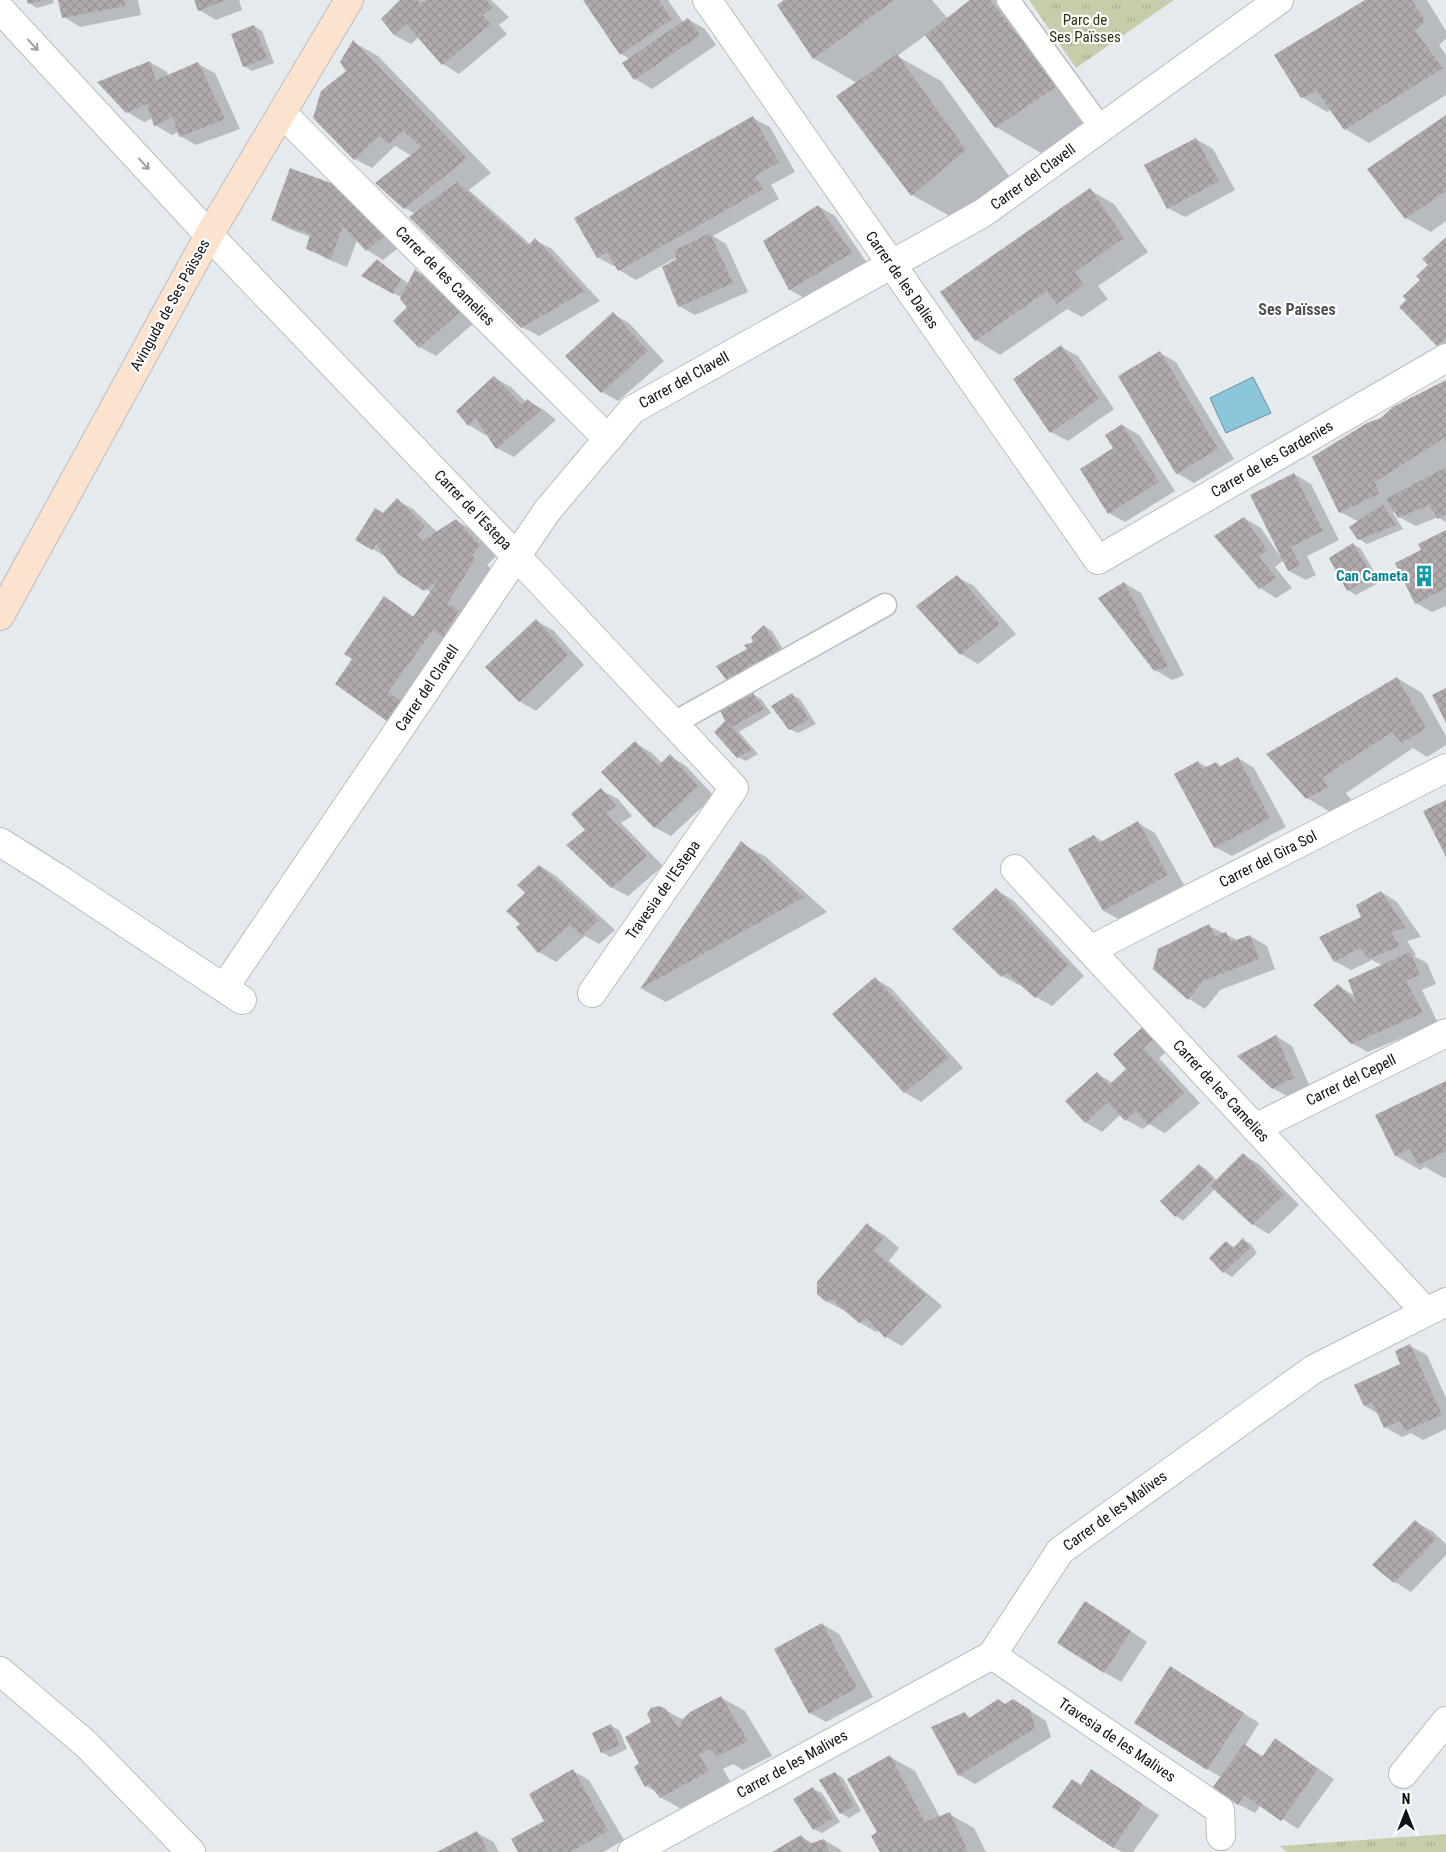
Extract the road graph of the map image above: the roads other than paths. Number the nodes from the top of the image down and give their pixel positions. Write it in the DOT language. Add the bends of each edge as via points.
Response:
graph roads {
  1 [pos="348,0"];
  2 [pos="707,0"];
  3 [pos="1008,0"];
  4 [pos="1279,0"];
  5 [pos="0,9"];
  6 [pos="282,113"];
  7 [pos="1101,128"];
  8 [pos="209,235"];
  9 [pos="891,264"];
  10 [pos="1446,358"];
  11 [pos="608,439"];
  12 [pos="517,556"];
  13 [pos="1098,560"];
  14 [pos="885,605"];
  15 [pos="0,616"];
  16 [pos="674,724"];
  17 [pos="1446,768"];
  18 [pos="734,788"];
  19 [pos="0,842"];
  20 [pos="1015,869"];
  21 [pos="1090,950"];
  22 [pos="592,993"];
  23 [pos="1446,1033"];
  24 [pos="1255,1128"];
  25 [pos="1436,1307"];
  26 [pos="992,1655"];
  27 [pos="0,1671"];
  28 [pos="1446,1721"];
  29 [pos="1403,1774"];
  30 [pos="1221,1836"];
  31 [pos="191,1852"];
  32 [pos="632,1852"];
  1 -- 6 [label="main road, Avinguda de Ses Païsses"];
  2 -- 9 [label="street, Carrer de les Dalies"];
  3 -- 7 [label="lane"];
  4 -- 7 [label="street, Carrer del Clavell"];
  5 -- 8 [label="street, Carrer de l'Estepa, one-way"];
  6 -- 8 [label="main road, Avinguda de Ses Païsses"];
  6 -- 11 [label="street, Carrer de les Camelies"];
  7 -- 9 [label="street, Carrer del Clavell" via="983,213"];
  8 -- 12 [label="street, Carrer de l'Estepa"];
  8 -- 15 [label="main road, Avinguda de Ses Païsses"];
  9 -- 11 [label="street, Carrer del Clavell" via="632,410"];
  9 -- 13 [label="street, Carrer de les Dalies"];
  10 -- 13 [label="street, Carrer de les Gardenies"];
  11 -- 12 [label="street, Carrer del Clavell" via="547,511"];
  12 -- 16 [label="street, Carrer de l'Estepa"];
  12 -- 19 [label="street, Carrer del Clavell" via="233,994"];
  14 -- 16 [label="lane"];
  16 -- 18 [label="street, Carrer de l'Estepa"];
  17 -- 21 [label="street, Carrer del Gira Sol"];
  18 -- 22 [label="street, Travesia de l'Estepa"];
  20 -- 21 [label="street, Carrer de les Camelies"];
  21 -- 24 [label="street, Carrer de les Camelies"];
  23 -- 24 [label="street, Carrer del Cepell"];
  24 -- 25 [label="street, Carrer de les Camelies"];
  25 -- 26 [label="street, Carrer de les Malives" via="1314,1369 1060,1551"];
  26 -- 30 [label="street, Travesia de les Malives" via="1220,1810"];
  26 -- 32 [label="street, Carrer de les Malives"];
  27 -- 31 [label="street" via="87,1745"];
  28 -- 29 [label="street"];
}
